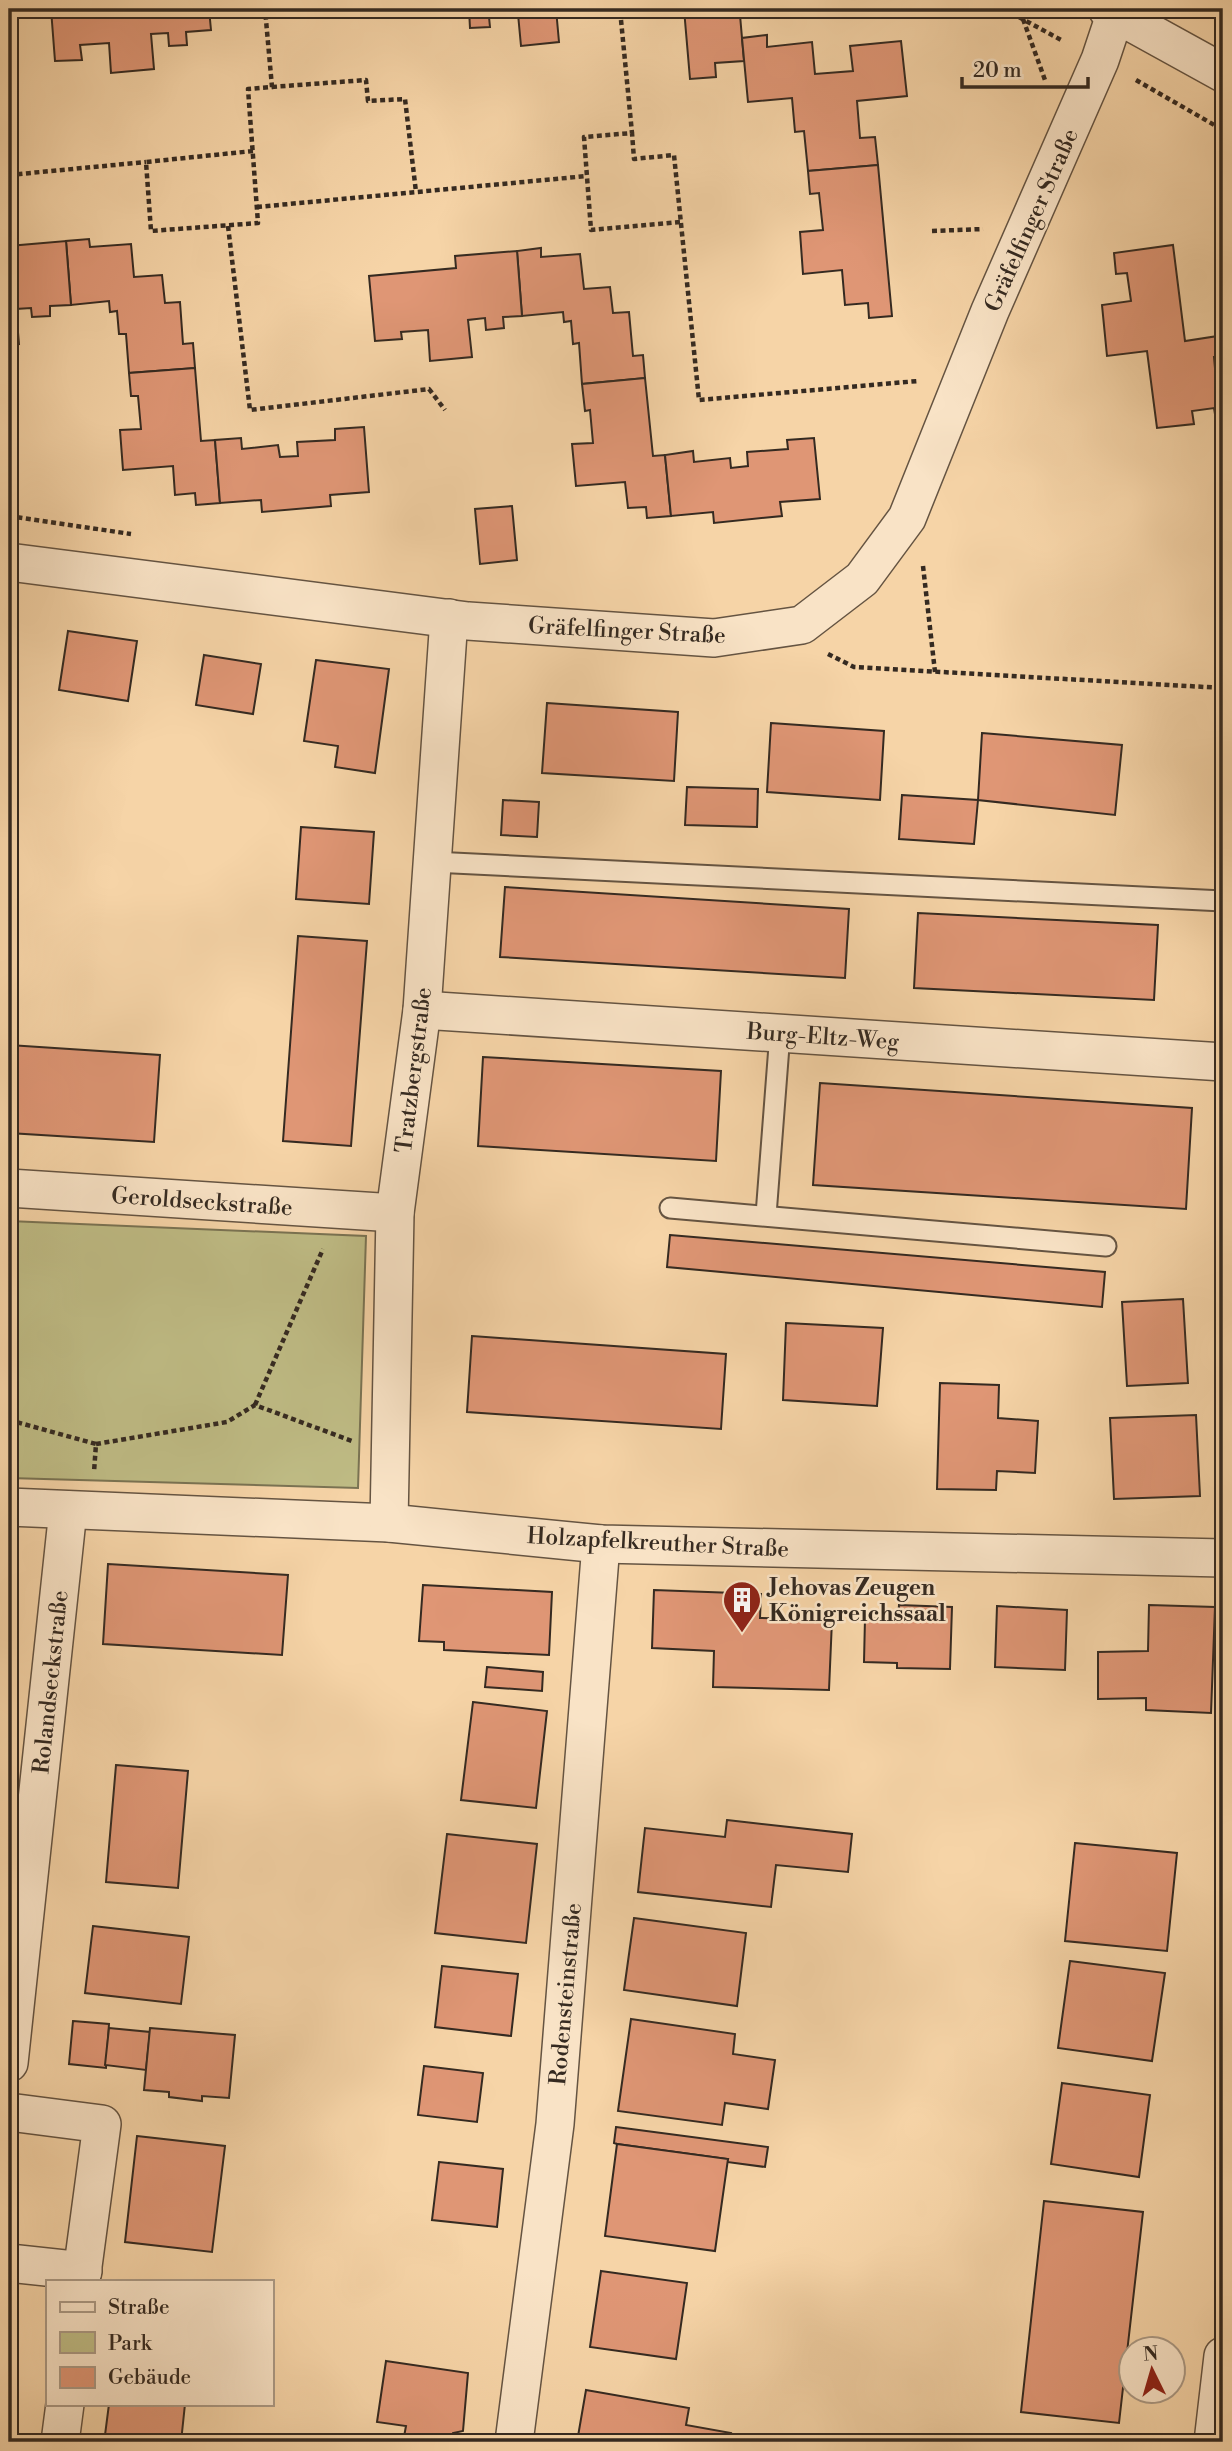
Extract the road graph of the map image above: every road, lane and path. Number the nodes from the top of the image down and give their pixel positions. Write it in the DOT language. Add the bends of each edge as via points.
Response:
graph roads {
  1 [pos="265,9"];
  2 [pos="1004,9"];
  3 [pos="1113,10"];
  4 [pos="1023,19"];
  5 [pos="621,20"];
  6 [pos="1100,60"];
  7 [pos="1223,73"];
  8 [pos="272,87"];
  9 [pos="1041,89"];
  10 [pos="1223,130"];
  11 [pos="632,133"];
  12 [pos="253,151"];
  13 [pos="146,162"];
  14 [pos="9,175"];
  15 [pos="587,176"];
  16 [pos="416,192"];
  17 [pos="257,207"];
  18 [pos="680,222"];
  19 [pos="228,226"];
  20 [pos="932,231"];
  21 [pos="983,242"];
  22 [pos="915,394"];
  23 [pos="444,410"];
  24 [pos="9,516"];
  25 [pos="133,534"];
  26 [pos="923,561"];
  27 [pos="9,562"];
  28 [pos="449,618"];
  29 [pos="826,653"];
  30 [pos="935,672"];
  31 [pos="1223,688"];
  32 [pos="433,862"];
  33 [pos="1223,901"];
  34 [pos="422,1010"];
  35 [pos="780,1033"];
  36 [pos="1223,1062"];
  37 [pos="9,1188"];
  38 [pos="670,1208"];
  39 [pos="341,1210"];
  40 [pos="395,1213"];
  41 [pos="766,1215"];
  42 [pos="1106,1246"];
  43 [pos="255,1405"];
  44 [pos="9,1420"];
  45 [pos="96,1444"];
  46 [pos="391,1456"];
  47 [pos="9,1507"];
  48 [pos="79,1511"];
  49 [pos="389,1523"];
  50 [pos="601,1544"];
  51 [pos="1223,1558"];
  52 [pos="9,2063"];
  53 [pos="9,2112"];
  54 [pos="9,2263"];
  55 [pos="82,2276"];
  56 [pos="1223,2356"];
  57 [pos="65,2406"];
  58 [pos="60,2442"];
  59 [pos="514,2442"];
  60 [pos="1213,2442"];
  1 -- 8 [label="path"];
  2 -- 4 [label="path"];
  3 -- 6 [label="street, Gräfelfinger Straße"];
  3 -- 7 [label="street"];
  4 -- 6 [label="path"];
  4 -- 9 [label="path" via="1046,76"];
  5 -- 11 [label="path"];
  6 -- 10 [label="path"];
  6 -- 28 [label="street, Gräfelfinger Straße" via="990,311 907,518 862,579 802,625 714,638"];
  8 -- 12 [label="path" via="248,89"];
  8 -- 16 [label="path" via="366,80 368,101 405,99"];
  11 -- 15 [label="path" via="584,137"];
  11 -- 18 [label="path" via="634,159 674,155"];
  12 -- 13 [label="path"];
  12 -- 17 [label="path"];
  13 -- 14 [label="path"];
  13 -- 19 [label="path" via="151,231"];
  15 -- 16 [label="path"];
  15 -- 18 [label="path" via="591,230"];
  16 -- 17 [label="path"];
  17 -- 19 [label="path" via="258,223"];
  18 -- 22 [label="path" via="699,400 920,381"];
  19 -- 23 [label="path" via="250,410 429,389"];
  20 -- 21 [label="path" via="988,229"];
  24 -- 25 [label="path"];
  26 -- 30 [label="path"];
  27 -- 28 [label="street, Gräfelfinger Straße"];
  28 -- 32 [label="street, Tratzbergstraße"];
  29 -- 30 [label="path" via="854,667"];
  30 -- 31 [label="path"];
  32 -- 33 [label="lane"];
  32 -- 34 [label="street, Tratzbergstraße"];
  34 -- 35 [label="street, Burg-Eltz-Weg"];
  34 -- 40 [label="street, Tratzbergstraße"];
  35 -- 36 [label="street, Burg-Eltz-Weg"];
  35 -- 41 [label="lane"];
  37 -- 39 [label="street, Geroldseckstraße"];
  38 -- 41 [label="lane"];
  39 -- 40 [label="street, Geroldseckstraße"];
  39 -- 43 [label="path"];
  40 -- 46 [label="street, Tratzbergstraße"];
  41 -- 42 [label="lane"];
  43 -- 45 [label="path" via="227,1422"];
  43 -- 46 [label="path"];
  44 -- 45 [label="path"];
  45 -- 48 [label="path"];
  46 -- 49 [label="street, Tratzbergstraße"];
  47 -- 48 [label="street, Holzapfelkreuther Straße"];
  48 -- 49 [label="street, Holzapfelkreuther Straße"];
  48 -- 52 [label="street, Rolandseckstraße"];
  49 -- 50 [label="street, Holzapfelkreuther Straße"];
  50 -- 51 [label="street, Holzapfelkreuther Straße"];
  50 -- 59 [label="street, Rodensteinstraße" via="555,2124"];
  53 -- 55 [label="street" via="102,2124"];
  54 -- 55 [label="street"];
  56 -- 60 [label="street"];
  57 -- 58 [label="street"];
}
